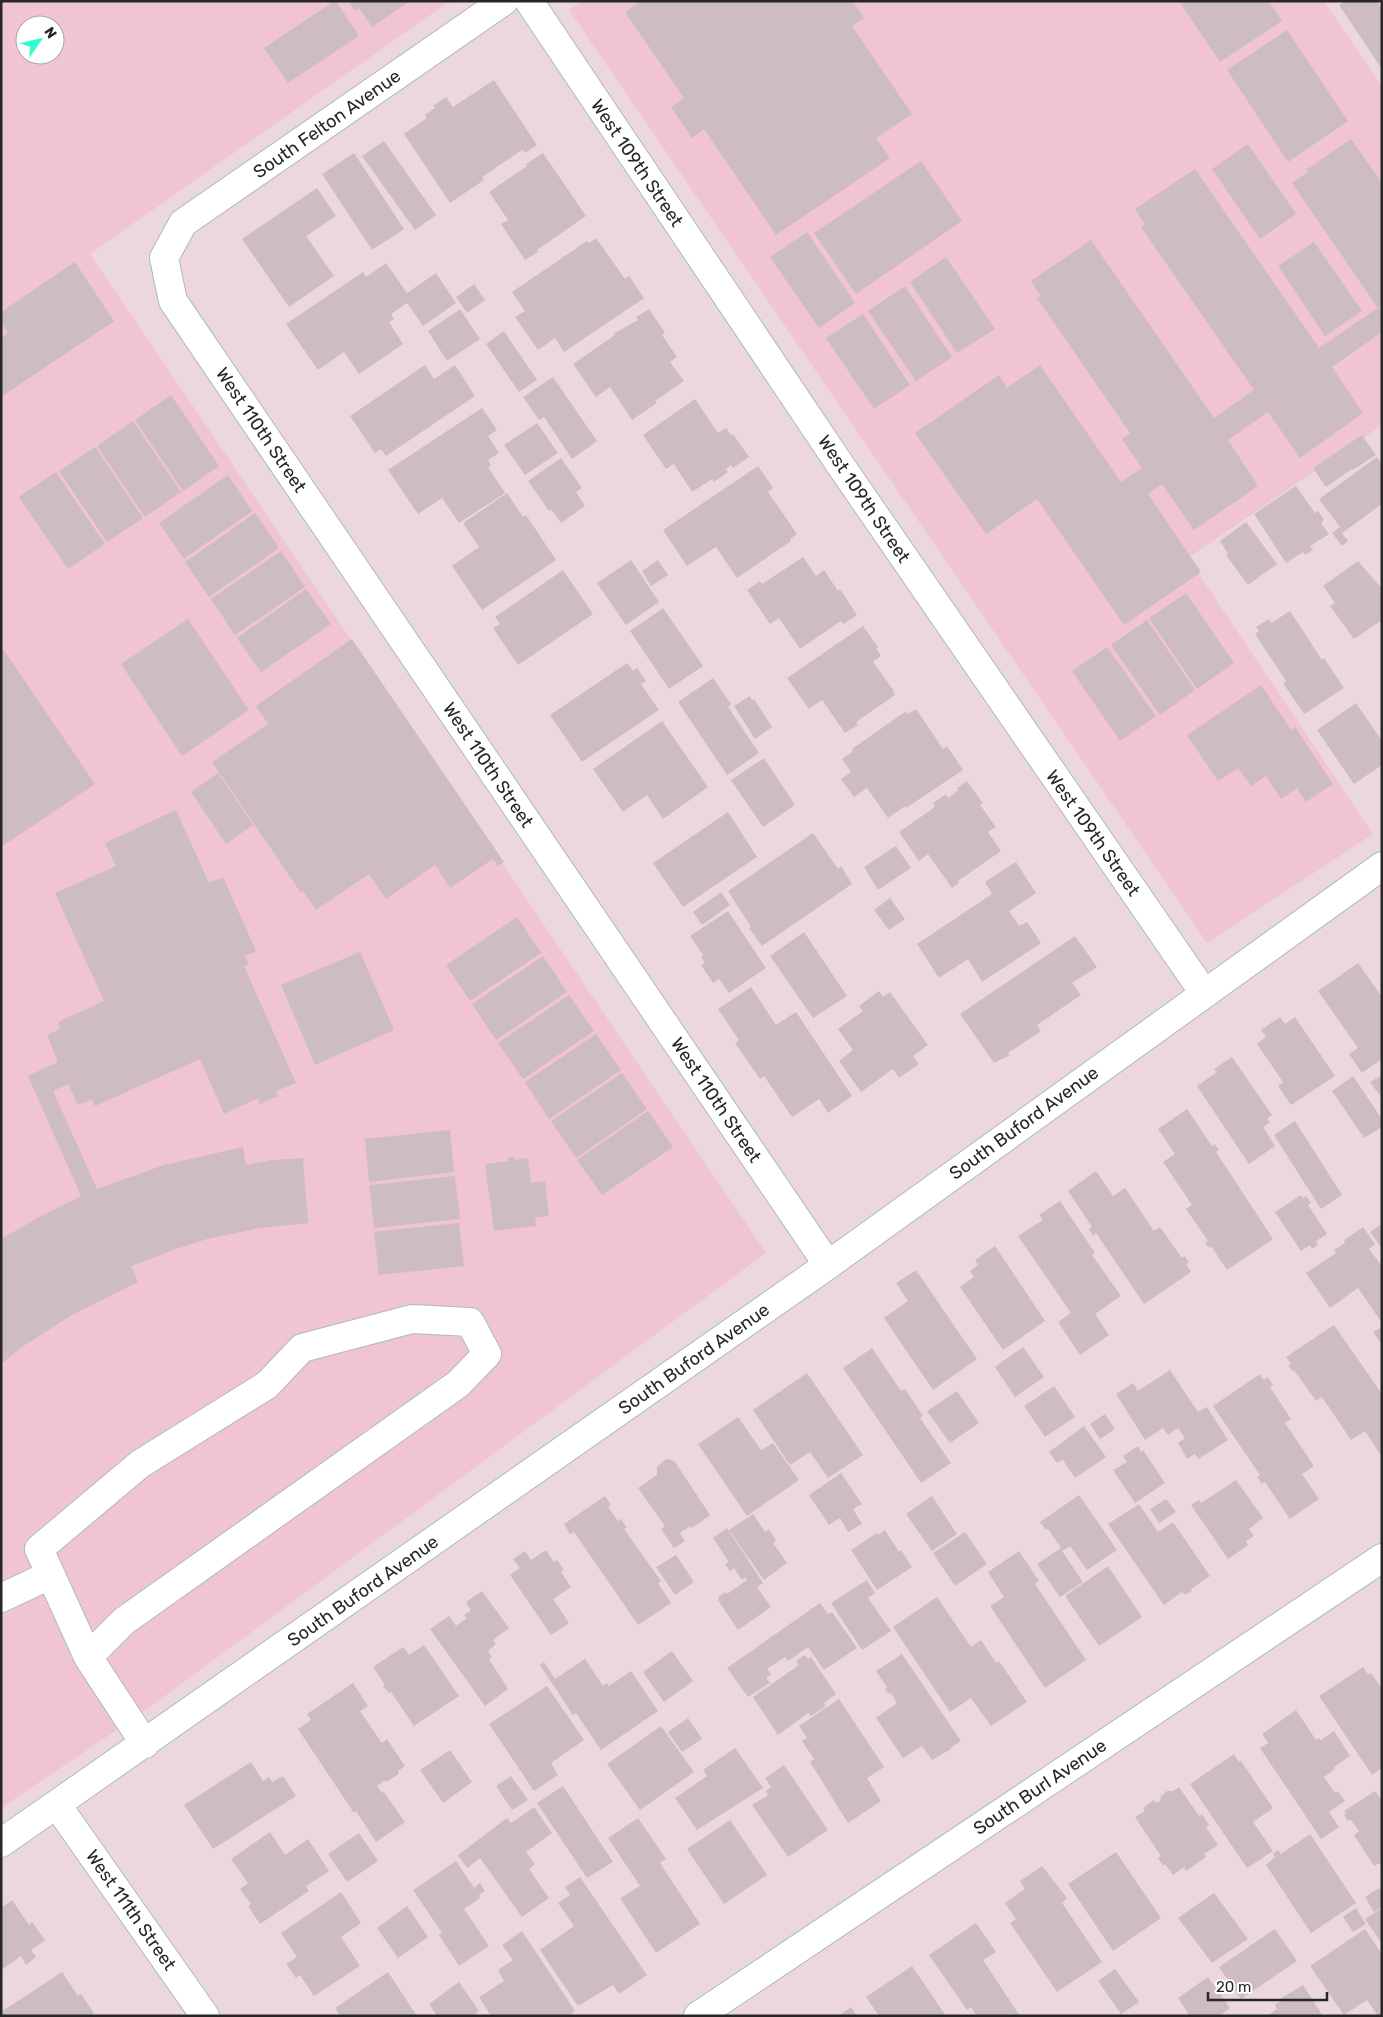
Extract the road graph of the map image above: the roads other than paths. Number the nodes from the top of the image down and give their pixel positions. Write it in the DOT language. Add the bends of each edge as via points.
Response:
graph roads {
  1 [pos="504,1"];
  2 [pos="529,1"];
  3 [pos="164,258"];
  4 [pos="1382,866"];
  5 [pos="1204,993"];
  6 [pos="828,1265"];
  7 [pos="1382,1558"];
  8 [pos="50,1575"];
  9 [pos="1,1598"];
  10 [pos="88,1657"];
  11 [pos="145,1744"];
  12 [pos="57,1805"];
  13 [pos="1,1843"];
  14 [pos="204,2016"];
  15 [pos="698,2016"];
  1 -- 3 [label="street, South Felton Avenue" via="183,223"];
  2 -- 5 [label="street, West 109th Street" via="841,466"];
  3 -- 6 [label="street, West 110th Street" via="173,301"];
  4 -- 5 [label="street, South Buford Avenue"];
  5 -- 6 [label="street, South Buford Avenue"];
  6 -- 11 [label="street, South Buford Avenue"];
  7 -- 15 [label="street, South Burl Avenue"];
  8 -- 9 [label="street"];
  8 -- 10 [label="street"];
  8 -- 10 [label="street" via="38,1549 140,1464 267,1385 302,1348 412,1319 470,1322 487,1354 458,1384 124,1621"];
  10 -- 11 [label="street"];
  11 -- 12 [label="street, South Buford Avenue"];
  12 -- 13 [label="street, South Buford Avenue"];
  12 -- 14 [label="street, West 111th Street"];
}
